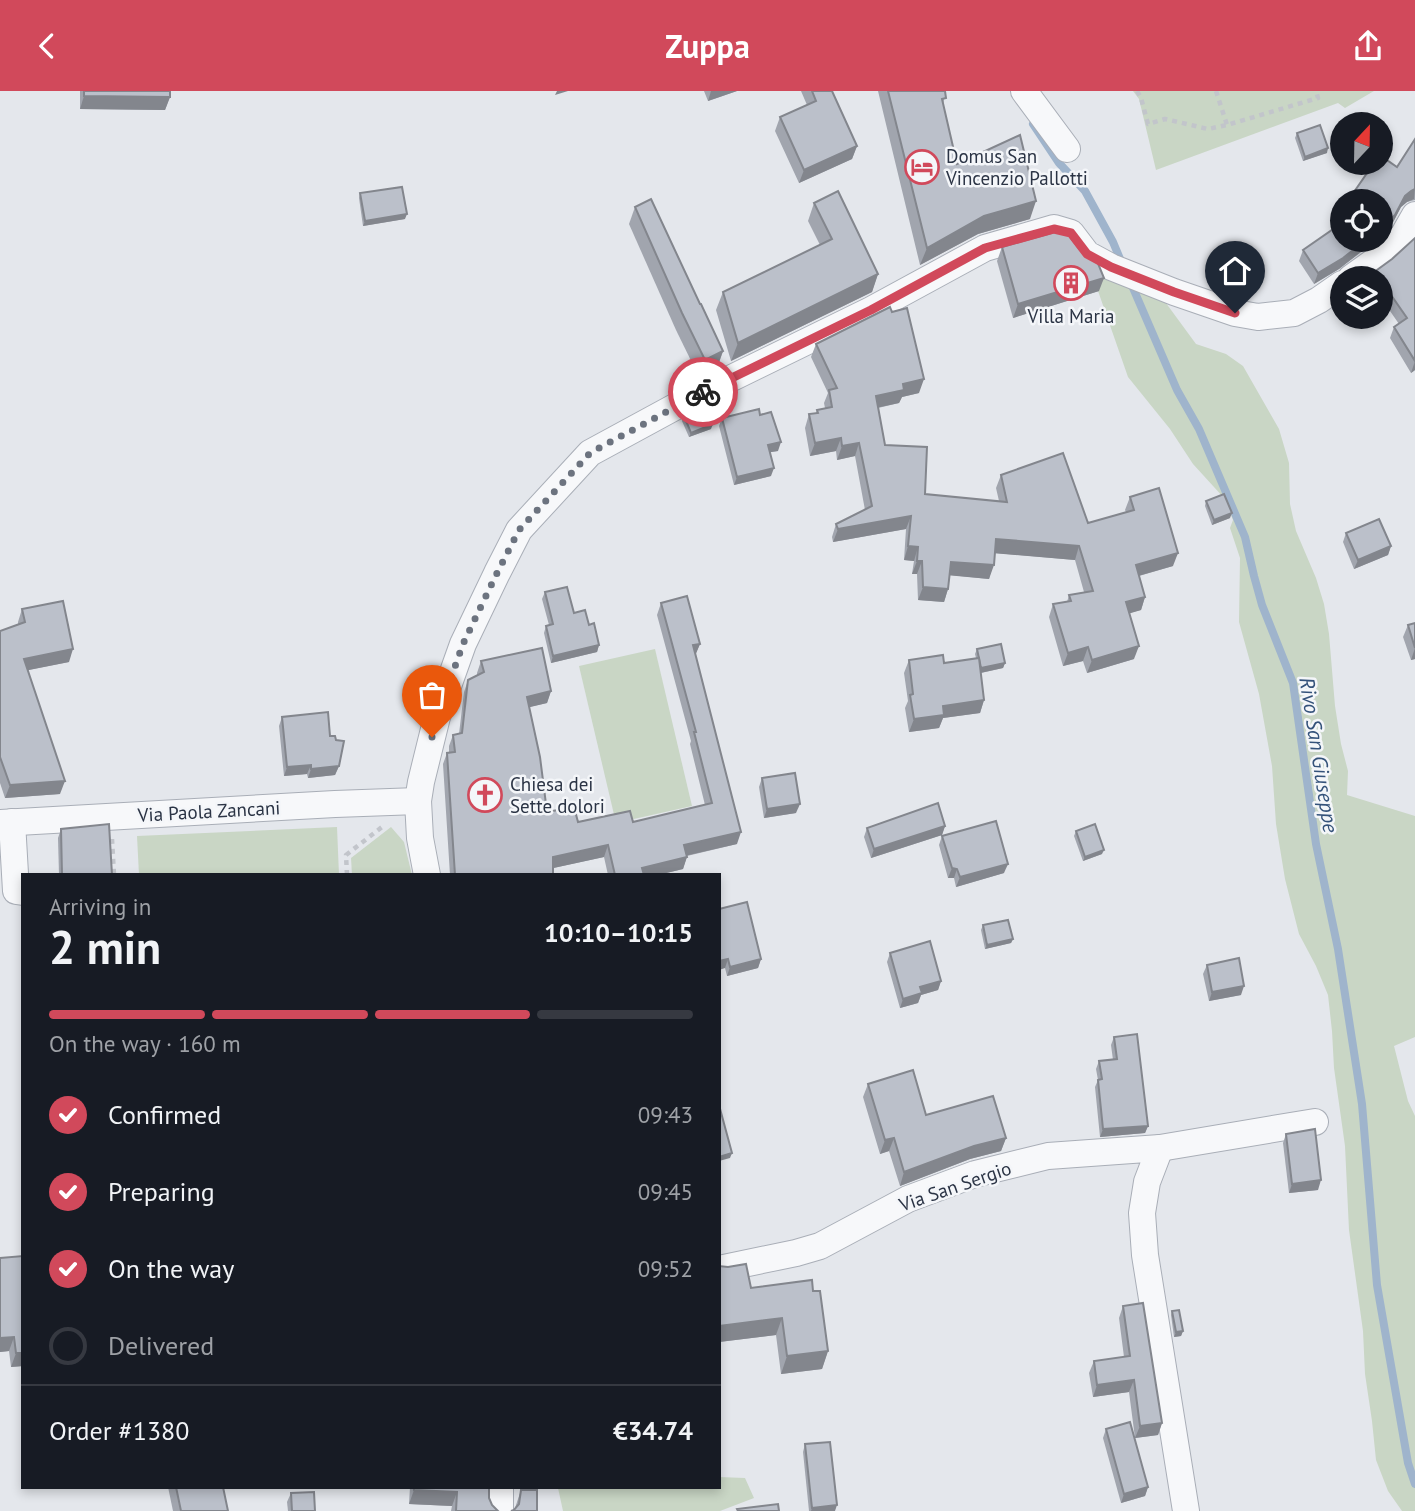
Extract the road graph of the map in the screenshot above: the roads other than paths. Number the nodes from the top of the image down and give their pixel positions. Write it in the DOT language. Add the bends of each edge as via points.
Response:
graph roads {
  1 [pos="1024,91"];
  2 [pos="1067,149"];
  3 [pos="1411,236"];
  4 [pos="1368,266"];
  5 [pos="1330,292"];
  6 [pos="418,801"];
  7 [pos="6,823"];
  8 [pos="427,873"];
  9 [pos="13,891"];
  10 [pos="1314,1122"];
  11 [pos="1160,1148"];
  12 [pos="721,1269"];
  13 [pos="500,1489"];
  14 [pos="500,1511"];
  15 [pos="1186,1511"];
  1 -- 2 [label="street"];
  3 -- 4 [label="street"];
  5 -- 6 [label="street" via="1293,313 1258,317 1235,313 1111,267 1087,254 1071,233 1054,229 985,248 590,453 519,530 497,573 463,644 437,717"];
  6 -- 7 [label="street, Via Paola Zancani"];
  6 -- 8 [label="street"];
  7 -- 9 [label="street"];
  10 -- 11 [label="street, Via San Sergio"];
  11 -- 12 [label="street, Via San Sergio" via="1048,1156 975,1174 908,1199 820,1246"];
  11 -- 15 [label="street" via="1147,1182 1143,1234"];
  13 -- 14 [label="street"];
}
